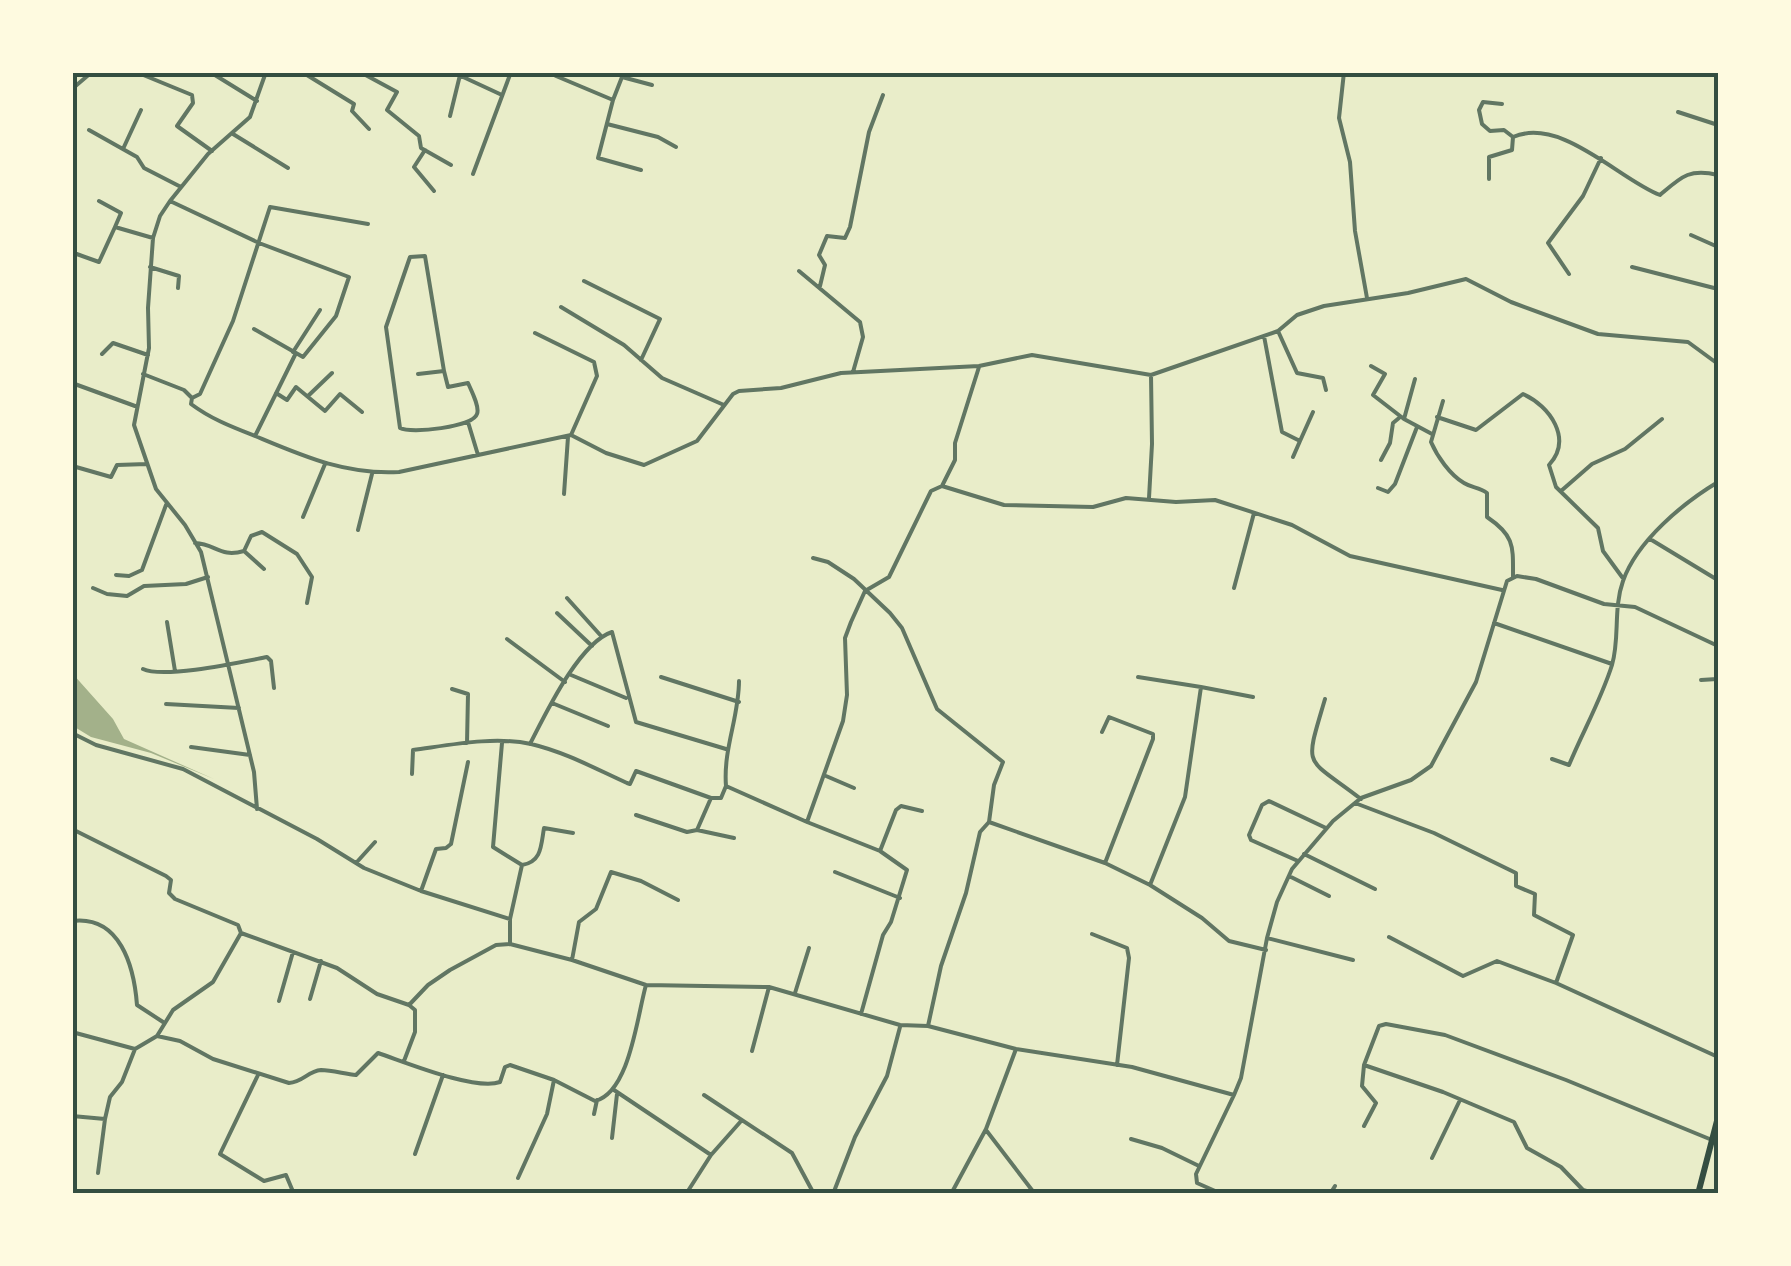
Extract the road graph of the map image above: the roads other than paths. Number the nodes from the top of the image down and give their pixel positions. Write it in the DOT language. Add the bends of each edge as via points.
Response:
graph roads {
  1 [pos="92,72"];
  2 [pos="136,72"];
  3 [pos="210,72"];
  4 [pos="266,72"];
  5 [pos="302,72"];
  6 [pos="360,72"];
  7 [pos="510,72"];
  8 [pos="558,72"];
  9 [pos="1344,72"];
  10 [pos="457,74"];
  11 [pos="652,85"];
  12 [pos="72,90"];
  13 [pos="883,94"];
  14 [pos="502,95"];
  15 [pos="614,100"];
  16 [pos="256,101"];
  17 [pos="1502,104"];
  18 [pos="141,110"];
  19 [pos="1678,112"];
  20 [pos="450,116"];
  21 [pos="607,124"];
  22 [pos="1718,125"];
  23 [pos="369,129"];
  24 [pos="89,130"];
  25 [pos="232,134"];
  26 [pos="1514,137"];
  27 [pos="676,147"];
  28 [pos="123,148"];
  29 [pos="425,150"];
  30 [pos="212,151"];
  31 [pos="1601,158"];
  32 [pos="451,166"];
  33 [pos="288,168"];
  34 [pos="641,170"];
  35 [pos="473,174"];
  36 [pos="1718,175"];
  37 [pos="1489,179"];
  38 [pos="181,188"];
  39 [pos="434,190"];
  40 [pos="170,201"];
  41 [pos="99,202"];
  42 [pos="368,224"];
  43 [pos="115,227"];
  44 [pos="1691,236"];
  45 [pos="153,238"];
  46 [pos="259,243"];
  47 [pos="1718,247"];
  48 [pos="73,252"];
  49 [pos="72,261"];
  50 [pos="1632,266"];
  51 [pos="150,268"];
  52 [pos="799,270"];
  53 [pos="1569,274"];
  54 [pos="584,281"];
  55 [pos="820,286"];
  56 [pos="178,288"];
  57 [pos="1718,289"];
  58 [pos="1368,298"];
  59 [pos="562,307"];
  60 [pos="320,310"];
  61 [pos="254,329"];
  62 [pos="1278,331"];
  63 [pos="535,334"];
  64 [pos="1264,336"];
  65 [pos="295,352"];
  66 [pos="102,354"];
  67 [pos="148,354"];
  68 [pos="641,360"];
  69 [pos="1718,364"];
  70 [pos="979,366"];
  71 [pos="1370,366"];
  72 [pos="444,371"];
  73 [pos="853,372"];
  74 [pos="332,373"];
  75 [pos="143,374"];
  76 [pos="418,374"];
  77 [pos="1151,375"];
  78 [pos="1415,379"];
  79 [pos="72,383"];
  80 [pos="1326,390"];
  81 [pos="276,393"];
  82 [pos="308,396"];
  83 [pos="192,398"];
  84 [pos="1442,401"];
  85 [pos="724,405"];
  86 [pos="135,406"];
  87 [pos="362,412"];
  88 [pos="1313,412"];
  89 [pos="1437,417"];
  90 [pos="1404,418"];
  91 [pos="1662,419"];
  92 [pos="468,422"];
  93 [pos="1416,427"];
  94 [pos="1432,434"];
  95 [pos="255,436"];
  96 [pos="569,436"];
  97 [pos="1300,441"];
  98 [pos="478,455"];
  99 [pos="1293,458"];
  100 [pos="1381,460"];
  101 [pos="147,464"];
  102 [pos="325,464"];
  103 [pos="76,468"];
  104 [pos="372,474"];
  105 [pos="1718,482"];
  106 [pos="942,486"];
  107 [pos="1378,488"];
  108 [pos="1560,492"];
  109 [pos="564,494"];
  110 [pos="1149,498"];
  111 [pos="166,505"];
  112 [pos="1254,513"];
  113 [pos="303,517"];
  114 [pos="358,530"];
  115 [pos="1650,539"];
  116 [pos="195,543"];
  117 [pos="244,551"];
  118 [pos="812,558"];
  119 [pos="264,569"];
  120 [pos="116,574"];
  121 [pos="208,577"];
  122 [pos="1512,578"];
  123 [pos="1716,579"];
  124 [pos="1624,580"];
  125 [pos="94,588"];
  126 [pos="1234,588"];
  127 [pos="1502,590"];
  128 [pos="865,591"];
  129 [pos="567,598"];
  130 [pos="306,604"];
  131 [pos="1619,604"];
  132 [pos="557,613"];
  133 [pos="167,622"];
  134 [pos="1494,623"];
  135 [pos="602,637"];
  136 [pos="507,639"];
  137 [pos="592,646"];
  138 [pos="1718,646"];
  139 [pos="228,664"];
  140 [pos="1612,664"];
  141 [pos="143,669"];
  142 [pos="175,671"];
  143 [pos="1718,674"];
  144 [pos="570,675"];
  145 [pos="661,677"];
  146 [pos="1138,677"];
  147 [pos="1701,680"];
  148 [pos="739,681"];
  149 [pos="564,682"];
  150 [pos="1201,687"];
  151 [pos="274,688"];
  152 [pos="452,689"];
  153 [pos="1253,697"];
  154 [pos="629,699"];
  155 [pos="1326,699"];
  156 [pos="739,702"];
  157 [pos="552,703"];
  158 [pos="166,704"];
  159 [pos="239,708"];
  160 [pos="608,726"];
  161 [pos="1102,732"];
  162 [pos="72,733"];
  163 [pos="502,742"];
  164 [pos="467,743"];
  165 [pos="530,744"];
  166 [pos="191,746"];
  167 [pos="726,749"];
  168 [pos="250,755"];
  169 [pos="1552,760"];
  170 [pos="468,762"];
  171 [pos="412,774"];
  172 [pos="824,776"];
  173 [pos="726,786"];
  174 [pos="854,788"];
  175 [pos="711,798"];
  176 [pos="1361,799"];
  177 [pos="1355,803"];
  178 [pos="257,809"];
  179 [pos="922,812"];
  180 [pos="636,815"];
  181 [pos="807,822"];
  182 [pos="989,822"];
  183 [pos="1326,828"];
  184 [pos="72,829"];
  185 [pos="696,830"];
  186 [pos="573,833"];
  187 [pos="734,838"];
  188 [pos="375,842"];
  189 [pos="880,851"];
  190 [pos="1304,854"];
  191 [pos="1298,861"];
  192 [pos="356,863"];
  193 [pos="1105,863"];
  194 [pos="522,864"];
  195 [pos="835,872"];
  196 [pos="1289,876"];
  197 [pos="1150,885"];
  198 [pos="1375,890"];
  199 [pos="421,891"];
  200 [pos="1328,896"];
  201 [pos="900,898"];
  202 [pos="678,900"];
  203 [pos="510,919"];
  204 [pos="72,921"];
  205 [pos="241,933"];
  206 [pos="1092,934"];
  207 [pos="1388,937"];
  208 [pos="1267,938"];
  209 [pos="510,944"];
  210 [pos="809,948"];
  211 [pos="1266,950"];
  212 [pos="293,952"];
  213 [pos="572,960"];
  214 [pos="1353,960"];
  215 [pos="321,961"];
  216 [pos="1556,983"];
  217 [pos="646,985"];
  218 [pos="770,986"];
  219 [pos="794,993"];
  220 [pos="310,998"];
  221 [pos="279,1001"];
  222 [pos="409,1005"];
  223 [pos="861,1014"];
  224 [pos="163,1022"];
  225 [pos="900,1026"];
  226 [pos="928,1026"];
  227 [pos="72,1032"];
  228 [pos="157,1036"];
  229 [pos="136,1049"];
  230 [pos="1016,1049"];
  231 [pos="752,1051"];
  232 [pos="1718,1058"];
  233 [pos="404,1062"];
  234 [pos="1364,1064"];
  235 [pos="1117,1065"];
  236 [pos="258,1075"];
  237 [pos="443,1075"];
  238 [pos="554,1080"];
  239 [pos="615,1092"];
  240 [pos="704,1095"];
  241 [pos="1234,1095"];
  242 [pos="597,1100"];
  243 [pos="1460,1100"];
  244 [pos="594,1114"];
  245 [pos="72,1116"];
  246 [pos="1718,1116"];
  247 [pos="105,1119"];
  248 [pos="742,1120"];
  249 [pos="1364,1126"];
  250 [pos="986,1129"];
  251 [pos="612,1138"];
  252 [pos="1130,1138"];
  253 [pos="1712,1140"];
  254 [pos="415,1154"];
  255 [pos="711,1155"];
  256 [pos="1432,1158"];
  257 [pos="1200,1166"];
  258 [pos="98,1174"];
  259 [pos="518,1178"];
  260 [pos="1335,1186"];
  261 [pos="1527,1191"];
  262 [pos="1581,1192"];
  263 [pos="294,1194"];
  264 [pos="686,1194"];
  265 [pos="814,1194"];
  266 [pos="833,1194"];
  267 [pos="951,1194"];
  268 [pos="1035,1194"];
  269 [pos="1222,1194"];
  270 [pos="1330,1194"];
  271 [pos="1538,1194"];
  272 [pos="1597,1194"];
  273 [pos="1698,1194"];
  1 -- 12 [label="street"];
  2 -- 30 [label="street" via="192,94 177,126"];
  3 -- 16 [label="street"];
  4 -- 16 [label="street"];
  5 -- 23 [label="street" via="354,104 352,111"];
  6 -- 29 [label="street" via="397,92 387,110 420,136"];
  7 -- 14 [label="street"];
  8 -- 15 [label="street"];
  9 -- 58 [label="street" via="1339,118"];
  10 -- 14 [label="street"];
  10 -- 20 [label="street"];
  11 -- 15 [label="street" via="622,77"];
  13 -- 55 [label="street" via="850,228 845,238 823,240"];
  14 -- 35 [label="street"];
  15 -- 21 [label="street"];
  16 -- 25 [label="street"];
  17 -- 26 [label="street" via="1483,102 1482,124"];
  18 -- 28 [label="street"];
  19 -- 22 [label="street"];
  21 -- 27 [label="street"];
  21 -- 34 [label="street" via="598,158"];
  24 -- 28 [label="street"];
  25 -- 30 [label="street"];
  25 -- 33 [label="street"];
  26 -- 31 [label="street" via="1544,134"];
  26 -- 37 [label="street" via="1512,150 1489,158"];
  28 -- 38 [label="street"];
  29 -- 32 [label="street"];
  29 -- 39 [label="street" via="414,167"];
  30 -- 38 [label="street"];
  31 -- 36 [label="street" via="1660,195 1682,177"];
  31 -- 53 [label="street" via="1548,243"];
  38 -- 40 [label="street"];
  40 -- 45 [label="street"];
  40 -- 46 [label="street"];
  41 -- 43 [label="street" via="120,212"];
  42 -- 46 [label="street" via="274,205"];
  43 -- 45 [label="street"];
  43 -- 48 [label="street" via="99,262"];
  44 -- 47 [label="street"];
  45 -- 51 [label="street"];
  46 -- 65 [label="street" via="349,277 330,326 303,357"];
  46 -- 83 [label="street" via="233,321 200,394"];
  48 -- 49 [label="street"];
  50 -- 57 [label="street"];
  51 -- 56 [label="street" via="179,276"];
  51 -- 67 [label="street"];
  52 -- 55 [label="street"];
  54 -- 68 [label="street" via="660,320"];
  55 -- 73 [label="street" via="860,322 863,337"];
  58 -- 62 [label="street" via="1324,306"];
  58 -- 69 [label="street" via="1466,279 1598,334 1688,342"];
  59 -- 68 [label="street"];
  60 -- 65 [label="street"];
  61 -- 65 [label="street"];
  62 -- 64 [label="street"];
  62 -- 80 [label="street" via="1297,373 1322,378"];
  63 -- 96 [label="street" via="597,367"];
  64 -- 77 [label="street"];
  64 -- 97 [label="street" via="1282,432"];
  65 -- 81 [label="street"];
  66 -- 67 [label="street" via="113,343"];
  67 -- 75 [label="street"];
  68 -- 85 [label="street" via="662,378"];
  70 -- 73 [label="street"];
  70 -- 77 [label="street" via="1032,355"];
  70 -- 106 [label="street"];
  71 -- 90 [label="street" via="1384,374 1374,395"];
  72 -- 76 [label="street"];
  72 -- 92 [label="street" via="448,387 470,387 478,412"];
  72 -- 92 [label="street" via="425,256 410,257 386,327 400,428 412,433"];
  73 -- 85 [label="street" via="739,391"];
  74 -- 82 [label="street"];
  75 -- 83 [label="street"];
  75 -- 86 [label="street"];
  77 -- 110 [label="street"];
  78 -- 90 [label="street"];
  79 -- 86 [label="street"];
  81 -- 82 [label="street" via="287,400 296,387"];
  81 -- 95 [label="street"];
  82 -- 87 [label="street" via="325,411 340,394"];
  83 -- 95 [label="street" via="208,418"];
  84 -- 89 [label="street"];
  85 -- 96 [label="street" via="697,441 644,465"];
  86 -- 101 [label="street"];
  88 -- 97 [label="street"];
  89 -- 94 [label="street"];
  89 -- 108 [label="street" via="1476,430 1528,396 1561,437 1549,465"];
  90 -- 93 [label="street"];
  90 -- 100 [label="street" via="1393,423"];
  91 -- 108 [label="street"];
  92 -- 98 [label="street"];
  93 -- 94 [label="street"];
  93 -- 107 [label="street" via="1395,484 1388,492"];
  94 -- 122 [label="street" via="1448,468 1487,493 1487,518 1511,540"];
  95 -- 102 [label="street"];
  96 -- 98 [label="street"];
  96 -- 109 [label="street"];
  97 -- 99 [label="street"];
  98 -- 104 [label="street"];
  101 -- 103 [label="street" via="117,464 111,477"];
  101 -- 111 [label="street"];
  102 -- 104 [label="street"];
  102 -- 113 [label="street"];
  104 -- 114 [label="street"];
  105 -- 115 [label="street"];
  106 -- 110 [label="street" via="1004,505 1093,507"];
  106 -- 128 [label="street" via="926,498 889,577"];
  108 -- 124 [label="street" via="1598,528 1603,550"];
  110 -- 112 [label="street" via="1215,500"];
  111 -- 116 [label="street"];
  111 -- 120 [label="street" via="142,570"];
  112 -- 126 [label="street"];
  112 -- 127 [label="street" via="1350,556"];
  115 -- 123 [label="street"];
  115 -- 124 [label="street"];
  116 -- 117 [label="street" via="224,554"];
  116 -- 121 [label="street"];
  117 -- 119 [label="street"];
  117 -- 130 [label="street" via="251,536 262,532 297,554 312,577"];
  118 -- 128 [label="street" via="828,562"];
  121 -- 125 [label="street" via="144,586 128,596"];
  121 -- 139 [label="street"];
  122 -- 127 [label="street"];
  122 -- 131 [label="street" via="1536,578"];
  124 -- 131 [label="street"];
  127 -- 134 [label="street"];
  128 -- 172 [label="street" via="845,638 843,722"];
  128 -- 182 [label="street" via="902,628 937,708 1002,762"];
  129 -- 135 [label="street"];
  131 -- 138 [label="street"];
  131 -- 140 [label="street"];
  132 -- 137 [label="street"];
  133 -- 142 [label="street"];
  134 -- 140 [label="street"];
  134 -- 176 [label="street" via="1476,682 1431,766"];
  135 -- 137 [label="street"];
  135 -- 154 [label="street" via="614,635"];
  136 -- 149 [label="street"];
  137 -- 144 [label="street"];
  139 -- 142 [label="street"];
  139 -- 151 [label="street" via="270,658"];
  139 -- 159 [label="street"];
  140 -- 169 [label="street" via="1568,765"];
  141 -- 142 [label="street"];
  143 -- 147 [label="street"];
  144 -- 149 [label="street"];
  144 -- 154 [label="street"];
  145 -- 156 [label="street"];
  146 -- 150 [label="street"];
  148 -- 156 [label="street"];
  149 -- 157 [label="street"];
  150 -- 153 [label="street"];
  150 -- 197 [label="street" via="1185,797"];
  152 -- 164 [label="street" via="468,694"];
  154 -- 167 [label="street" via="636,722"];
  155 -- 176 [label="street" via="1311,756"];
  156 -- 167 [label="street"];
  157 -- 160 [label="street"];
  157 -- 165 [label="street"];
  158 -- 159 [label="street"];
  159 -- 168 [label="street"];
  161 -- 193 [label="street" via="1109,717 1153,739"];
  162 -- 178 [label="street" via="183,768"];
  163 -- 164 [label="street"];
  163 -- 165 [label="street"];
  163 -- 194 [label="street" via="492,847"];
  164 -- 171 [label="street" via="412,750"];
  165 -- 175 [label="street" via="630,784 636,771"];
  166 -- 168 [label="street"];
  167 -- 173 [label="street"];
  168 -- 178 [label="street"];
  170 -- 199 [label="street" via="451,844 436,848"];
  172 -- 174 [label="street"];
  172 -- 181 [label="street"];
  173 -- 175 [label="street" via="721,798"];
  173 -- 181 [label="street"];
  175 -- 185 [label="street"];
  176 -- 177 [label="street"];
  177 -- 183 [label="street"];
  177 -- 216 [label="street" via="1516,873 1516,886 1535,894 1534,915 1573,935"];
  178 -- 192 [label="street"];
  179 -- 189 [label="street" via="896,810"];
  180 -- 185 [label="street"];
  181 -- 189 [label="street"];
  182 -- 193 [label="street"];
  182 -- 226 [label="street" via="980,832"];
  183 -- 190 [label="street"];
  183 -- 191 [label="street" via="1269,801 1262,806 1251,840"];
  184 -- 205 [label="street" via="166,876 174,899 238,925"];
  185 -- 187 [label="street"];
  186 -- 194 [label="street" via="544,828 539,856"];
  188 -- 192 [label="street"];
  189 -- 201 [label="street" via="907,870"];
  190 -- 191 [label="street"];
  190 -- 198 [label="street"];
  191 -- 196 [label="street"];
  192 -- 199 [label="street"];
  193 -- 197 [label="street"];
  194 -- 203 [label="street"];
  195 -- 201 [label="street"];
  196 -- 200 [label="street"];
  196 -- 208 [label="street"];
  197 -- 211 [label="street" via="1230,941"];
  199 -- 203 [label="street"];
  201 -- 223 [label="street"];
  202 -- 213 [label="street" via="611,872 596,908 580,922"];
  203 -- 209 [label="street"];
  204 -- 224 [label="street" via="105,925 124,949 137,1005"];
  205 -- 212 [label="street"];
  205 -- 224 [label="street" via="213,982"];
  206 -- 235 [label="street" via="1127,948 1129,958"];
  207 -- 216 [label="street" via="1462,976 1492,960"];
  208 -- 211 [label="street"];
  208 -- 214 [label="street"];
  209 -- 213 [label="street"];
  209 -- 222 [label="street" via="450,970"];
  210 -- 219 [label="street"];
  211 -- 241 [label="street"];
  212 -- 215 [label="street"];
  212 -- 221 [label="street"];
  213 -- 217 [label="street"];
  215 -- 220 [label="street"];
  215 -- 222 [label="street"];
  216 -- 232 [label="street"];
  217 -- 218 [label="street"];
  217 -- 239 [label="street"];
  218 -- 219 [label="street"];
  218 -- 231 [label="street"];
  219 -- 223 [label="street"];
  222 -- 233 [label="street" via="415,1032"];
  223 -- 225 [label="street"];
  224 -- 228 [label="street"];
  225 -- 226 [label="street"];
  225 -- 266 [label="street" via="887,1076"];
  226 -- 230 [label="street"];
  227 -- 229 [label="street"];
  228 -- 229 [label="street"];
  228 -- 236 [label="street"];
  229 -- 247 [label="street"];
  230 -- 235 [label="street"];
  230 -- 250 [label="street"];
  233 -- 236 [label="street" via="378,1053 356,1075 321,1070 290,1083"];
  233 -- 237 [label="street"];
  234 -- 243 [label="street"];
  234 -- 249 [label="street" via="1362,1086 1376,1106"];
  234 -- 253 [label="street" via="1382,1024 1445,1036"];
  235 -- 241 [label="street"];
  236 -- 263 [label="street" via="220,1154 264,1181 286,1175"];
  237 -- 238 [label="street" via="492,1085 510,1065"];
  237 -- 254 [label="street"];
  238 -- 242 [label="street"];
  238 -- 259 [label="street" via="547,1114"];
  239 -- 242 [label="street"];
  239 -- 251 [label="street"];
  239 -- 255 [label="street"];
  240 -- 248 [label="street"];
  241 -- 257 [label="street"];
  242 -- 244 [label="street"];
  243 -- 256 [label="street"];
  243 -- 262 [label="street" via="1514,1122 1528,1148 1561,1167"];
  245 -- 247 [label="street"];
  246 -- 253 [label="highway"];
  247 -- 258 [label="street"];
  248 -- 255 [label="street"];
  248 -- 265 [label="street" via="792,1153"];
  250 -- 267 [label="street"];
  250 -- 268 [label="street"];
  252 -- 257 [label="street"];
  253 -- 273 [label="highway"];
  255 -- 264 [label="street"];
  257 -- 269 [label="street" via="1197,1183"];
  260 -- 270 [label="street"];
  261 -- 271 [label="street"];
  262 -- 272 [label="street"];
}
